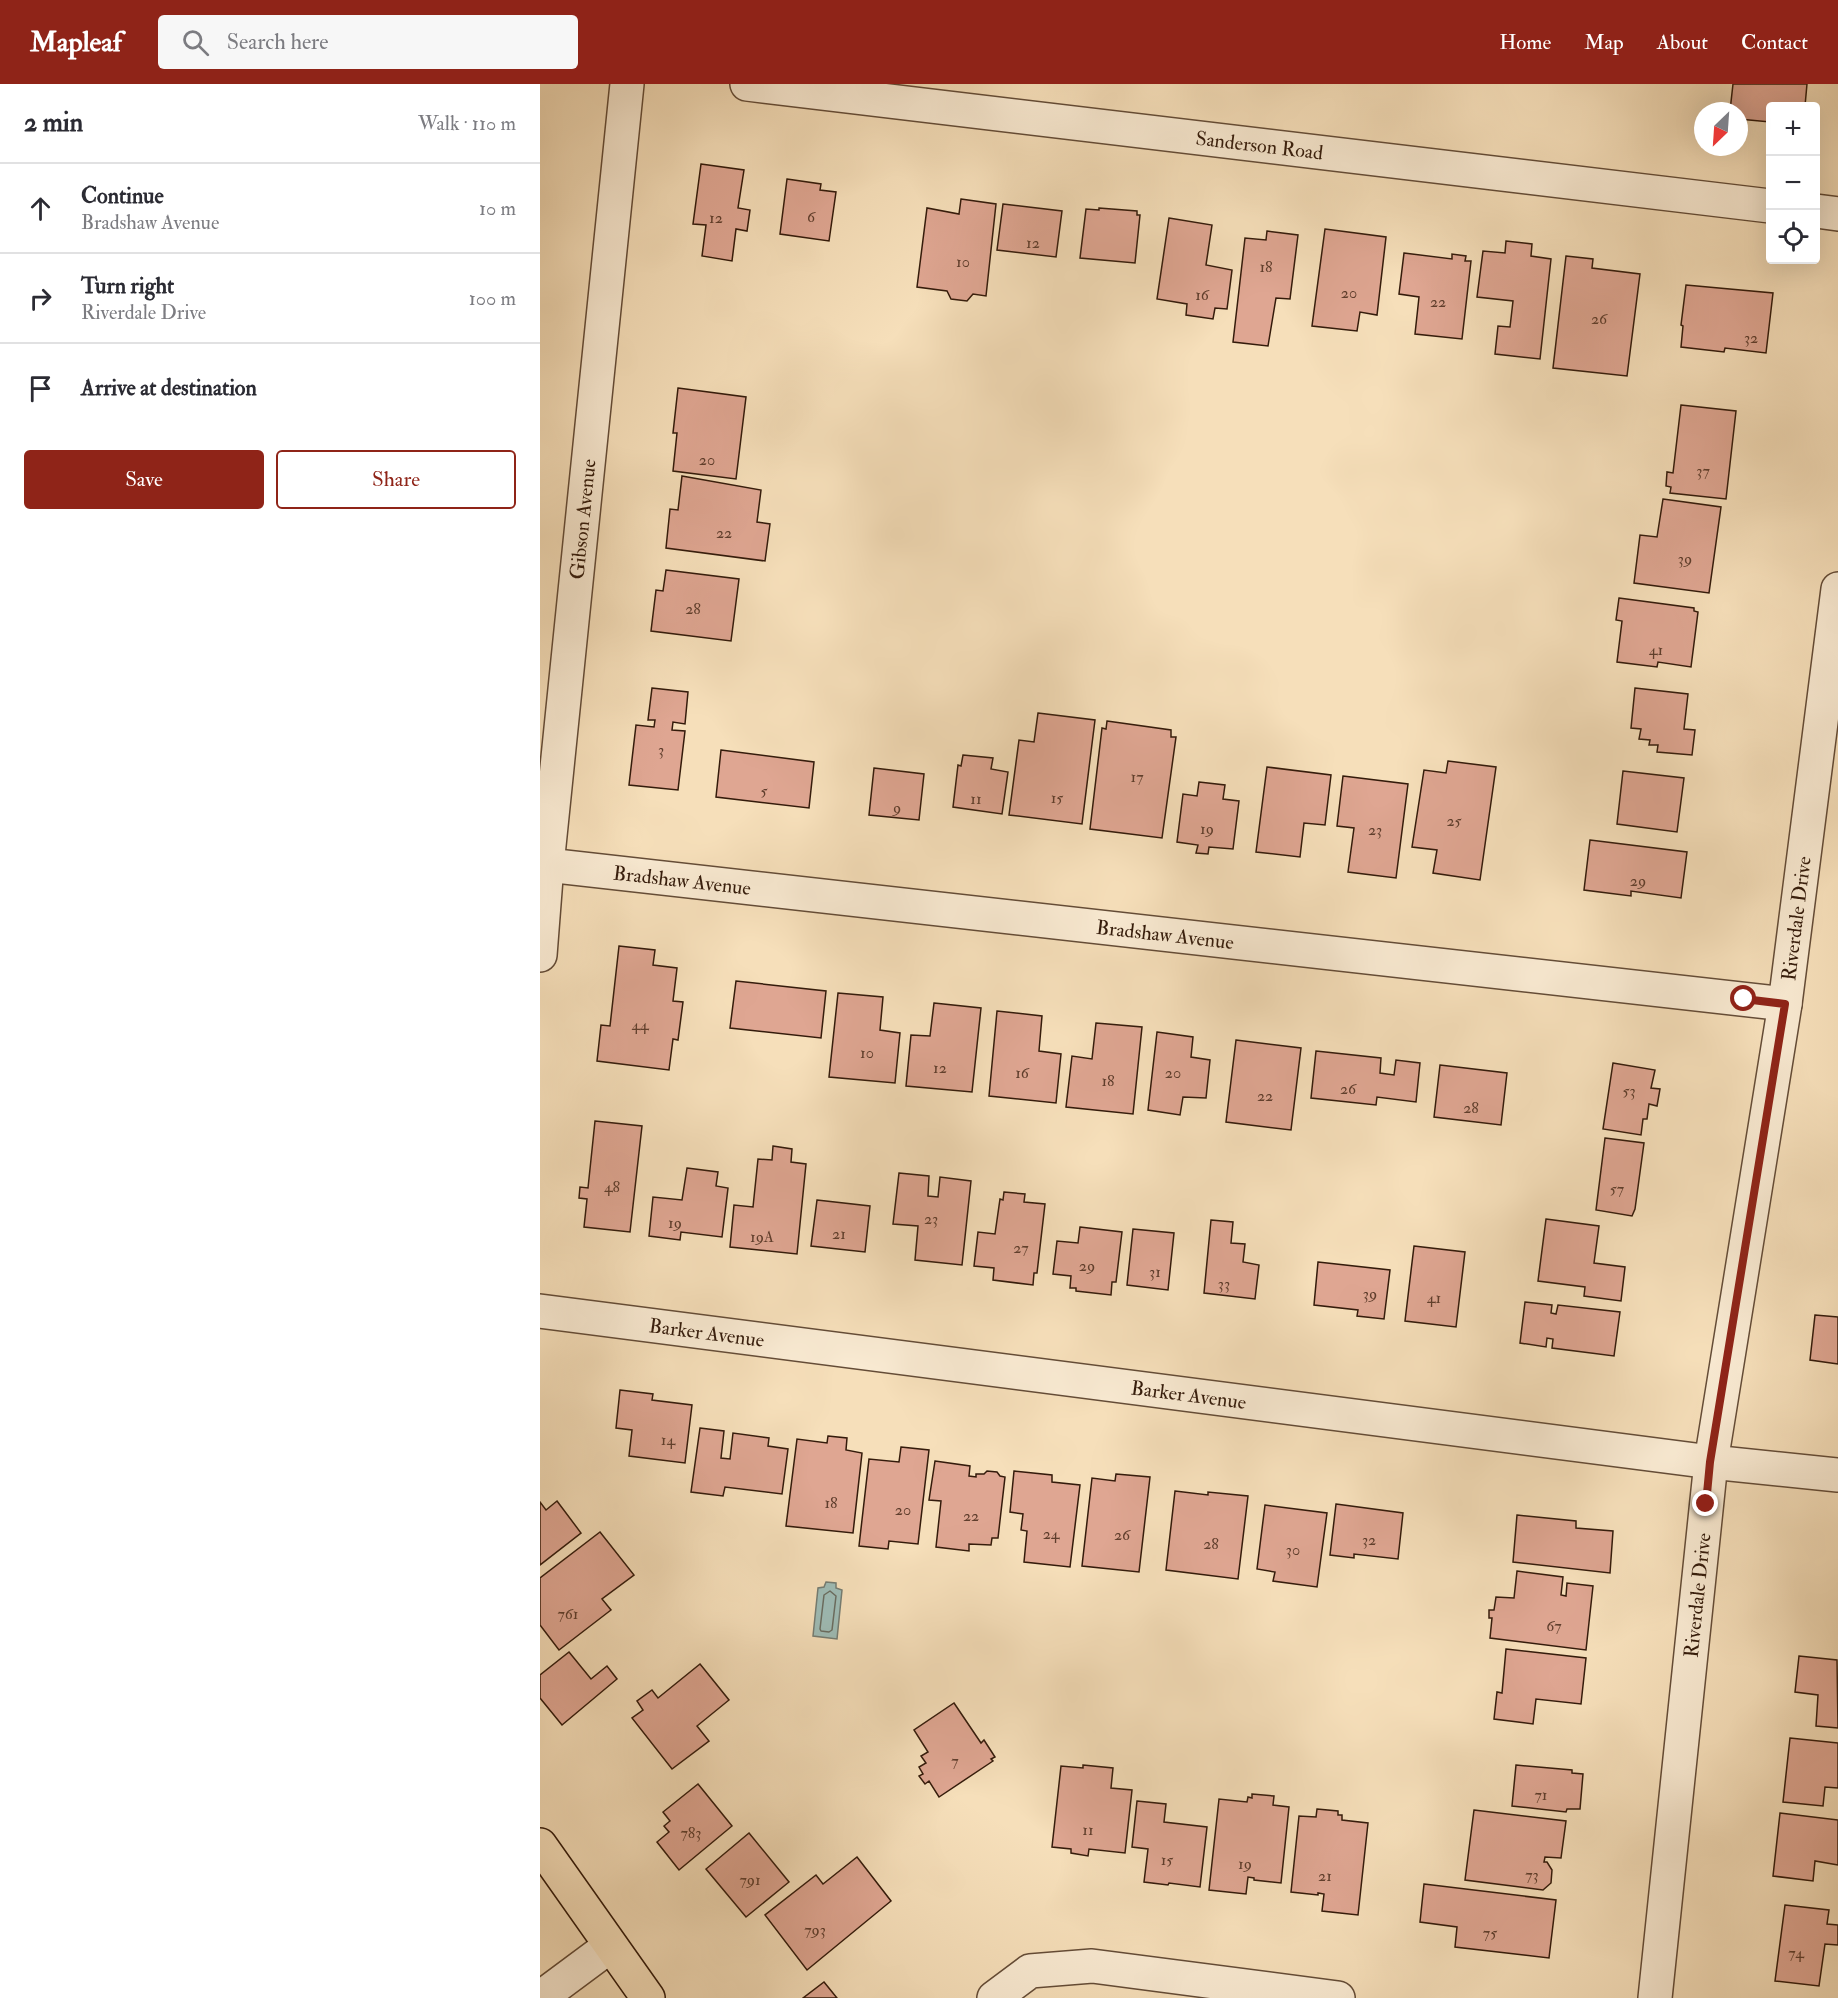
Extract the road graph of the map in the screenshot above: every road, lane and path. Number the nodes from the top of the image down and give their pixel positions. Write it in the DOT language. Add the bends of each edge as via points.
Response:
graph roads {
  1 [pos="627,84"];
  2 [pos="747,84"];
  3 [pos="1766,206"];
  4 [pos="1820,211"];
  5 [pos="1838,213"];
  6 [pos="1838,589"];
  7 [pos="547,865"];
  8 [pos="540,955"];
  9 [pos="1785,1004"];
  10 [pos="540,1311"];
  11 [pos="1710,1462"];
  12 [pos="1838,1476"];
  13 [pos="540,1845"];
  14 [pos="610,1946"];
  15 [pos="540,1998"];
  16 [pos="648,1998"];
  17 [pos="994,1998"];
  18 [pos="1338,1998"];
  19 [pos="1655,1998"];
  1 -- 7 [label="street, Gibson Avenue"];
  2 -- 3 [label="street, Sanderson Road"];
  4 -- 5 [label="street"];
  6 -- 9 [label="street, Riverdale Drive"];
  7 -- 8 [label="street, Gibson Avenue"];
  7 -- 9 [label="street, Bradshaw Avenue"];
  9 -- 11 [label="street, Riverdale Drive"];
  10 -- 11 [label="street, Barker Avenue"];
  11 -- 12 [label="street, Barker Avenue"];
  11 -- 19 [label="street, Riverdale Drive"];
  13 -- 14 [label="main road"];
  14 -- 15 [label="street"];
  14 -- 16 [label="main road"];
  17 -- 18 [label="street" via="1030,1971 1092,1966"];
}
